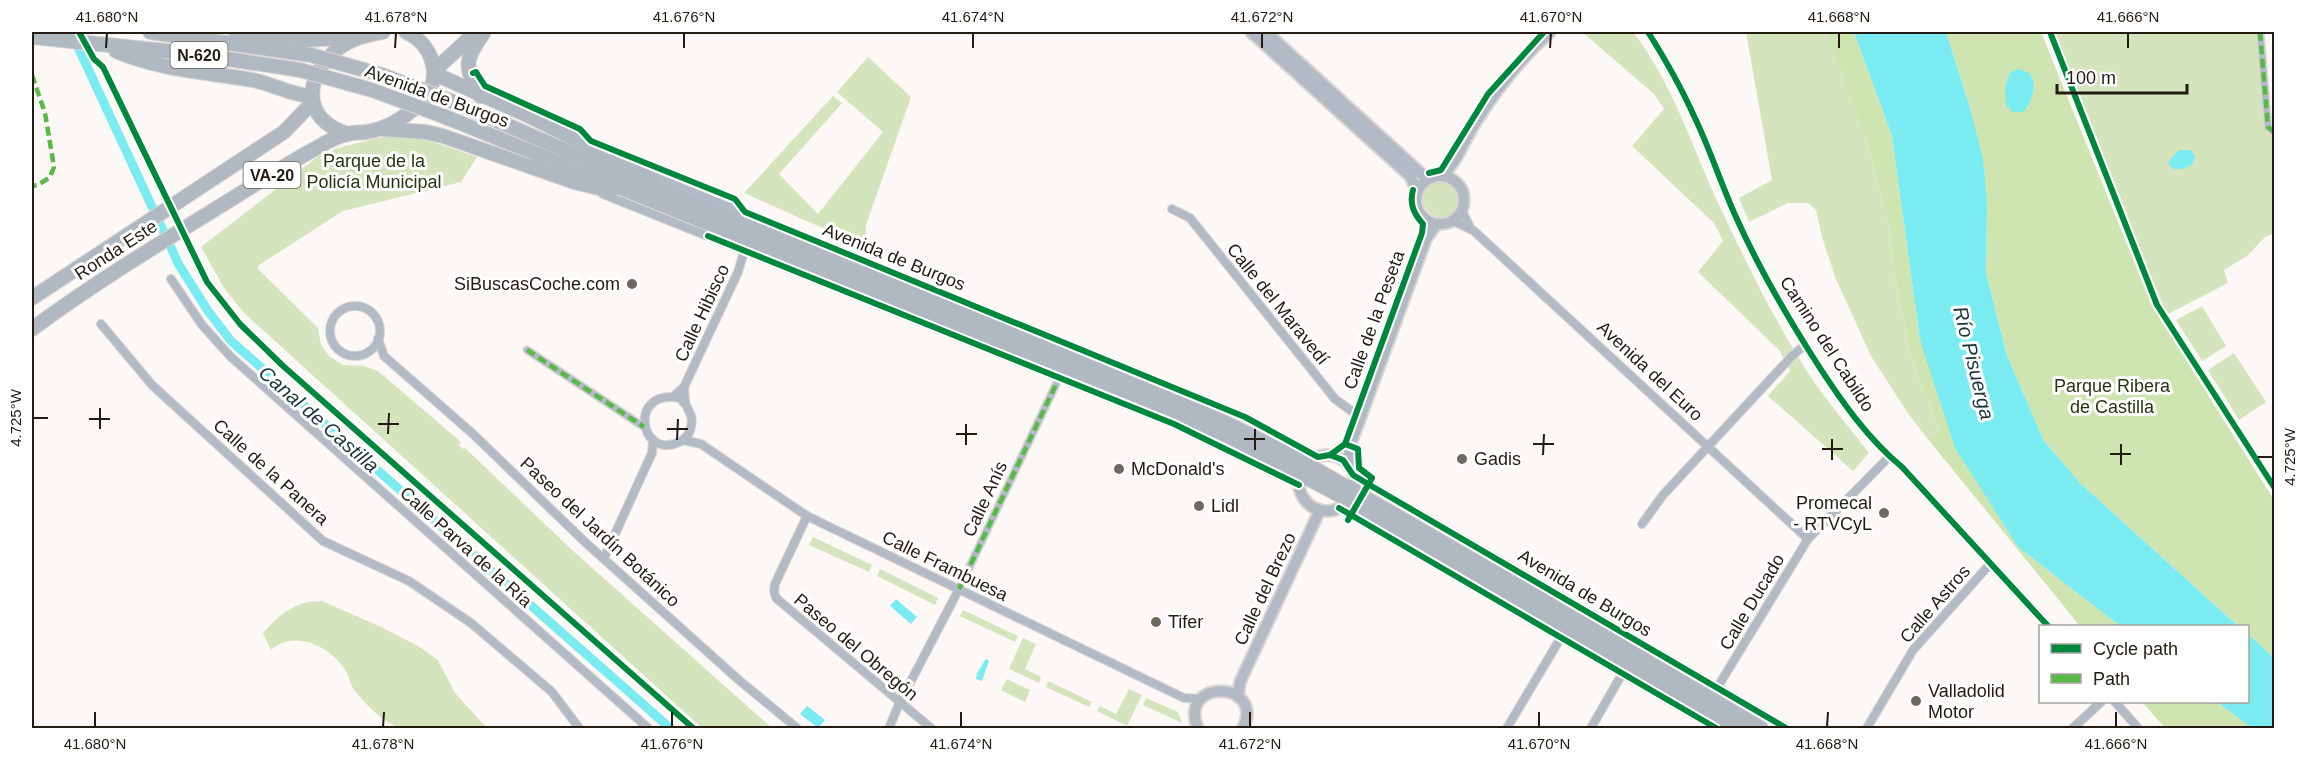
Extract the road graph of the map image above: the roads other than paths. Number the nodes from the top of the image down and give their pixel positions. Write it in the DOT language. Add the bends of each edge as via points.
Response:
graph roads {
  1 [pos="150,32"];
  2 [pos="235,32"];
  3 [pos="382,32"];
  4 [pos="406,32"];
  5 [pos="476,32"];
  6 [pos="484,32"];
  7 [pos="1251,32"];
  8 [pos="1266,32"];
  9 [pos="1550,32"];
  10 [pos="1648,32"];
  11 [pos="2050,32"];
  12 [pos="2260,32"];
  13 [pos="362,35"];
  14 [pos="32,37"];
  15 [pos="100,46"];
  16 [pos="435,72"];
  17 [pos="480,96"];
  18 [pos="312,100"];
  19 [pos="380,129"];
  20 [pos="2274,132"];
  21 [pos="348,134"];
  22 [pos="634,169"];
  23 [pos="1447,178"];
  24 [pos="1427,179"];
  25 [pos="574,182"];
  26 [pos="1417,190"];
  27 [pos="678,198"];
  28 [pos="658,203"];
  29 [pos="1172,209"];
  30 [pos="1462,211"];
  31 [pos="1453,221"];
  32 [pos="1431,223"];
  33 [pos="774,224"];
  34 [pos="1470,227"];
  35 [pos="748,240"];
  36 [pos="870,263"];
  37 [pos="840,276"];
  38 [pos="171,279"];
  39 [pos="917,295"];
  40 [pos="32,298"];
  41 [pos="878,305"];
  42 [pos="960,312"];
  43 [pos="101,324"];
  44 [pos="1019,324"];
  45 [pos="32,329"];
  46 [pos="378,339"];
  47 [pos="1067,343"];
  48 [pos="1805,345"];
  49 [pos="527,350"];
  50 [pos="367,352"];
  51 [pos="384,356"];
  52 [pos="1073,364"];
  53 [pos="1123,368"];
  54 [pos="1046,373"];
  55 [pos="1100,375"];
  56 [pos="1059,378"];
  57 [pos="684,387"];
  58 [pos="673,397"];
  59 [pos="1106,397"];
  60 [pos="685,404"];
  61 [pos="1189,405"];
  62 [pos="1224,409"];
  63 [pos="1172,411"];
  64 [pos="1361,418"];
  65 [pos="644,427"];
  66 [pos="692,427"];
  67 [pos="653,440"];
  68 [pos="683,440"];
  69 [pos="1211,442"];
  70 [pos="662,444"];
  71 [pos="701,444"];
  72 [pos="1350,446"];
  73 [pos="1708,446"];
  74 [pos="652,453"];
  75 [pos="1336,457"];
  76 [pos="1889,457"];
  77 [pos="1347,464"];
  78 [pos="1306,470"];
  79 [pos="1353,475"];
  80 [pos="2274,487"];
  81 [pos="1347,500"];
  82 [pos="1320,510"];
  83 [pos="807,516"];
  84 [pos="1437,524"];
  85 [pos="1642,524"];
  86 [pos="1808,539"];
  87 [pos="604,558"];
  88 [pos="1477,562"];
  89 [pos="1991,563"];
  90 [pos="1528,577"];
  91 [pos="1461,580"];
  92 [pos="959,589"];
  93 [pos="1538,604"];
  94 [pos="2046,625"];
  95 [pos="1563,626"];
  96 [pos="1641,644"];
  97 [pos="1572,645"];
  98 [pos="1613,669"];
  99 [pos="1622,675"];
  100 [pos="1662,684"];
  101 [pos="1717,688"];
  102 [pos="1233,694"];
  103 [pos="1184,698"];
  104 [pos="1201,699"];
  105 [pos="2100,703"];
  106 [pos="2116,703"];
  107 [pos="899,704"];
  108 [pos="1748,706"];
  109 [pos="1195,712"];
  110 [pos="1246,727"];
  111 [pos="579,729"];
  112 [pos="648,729"];
  113 [pos="797,729"];
  114 [pos="889,729"];
  115 [pos="931,729"];
  116 [pos="1198,729"];
  117 [pos="1507,729"];
  118 [pos="1591,729"];
  119 [pos="1716,729"];
  120 [pos="1738,729"];
  121 [pos="1761,729"];
  122 [pos="1769,729"];
  123 [pos="1786,729"];
  124 [pos="1867,729"];
  125 [pos="2073,729"];
  126 [pos="2138,729"];
  1 -- 27 [label="highway, Avenida de Burgos / N-620, bridge" via="311,55 382,75"];
  2 -- 13 [label="highway" via="306,40"];
  3 -- 13 [label="highway, Ronda Este / VA-20"];
  4 -- 16 [label="highway" via="426,47"];
  5 -- 16 [label="highway, Ronda Este / VA-20"];
  6 -- 17 [label="highway" via="467,63 468,74"];
  7 -- 26 [label="street" via="1410,176"];
  8 -- 24 [label="street"];
  9 -- 23 [label="main road" via="1492,96"];
  10 -- 48 [label="street, Camino del Cabildo" via="1695,116 1758,263"];
  11 -- 80 [label="street" via="2157,305"];
  12 -- 20 [label="street" via="2268,127"];
  13 -- 18 [label="highway, Ronda Este / VA-20" via="331,56 315,79"];
  14 -- 15 [label="highway, N-620"];
  15 -- 18 [label="highway" via="152,64 255,80"];
  15 -- 28 [label="highway, Avenida de Burgos / N-620, bridge" via="195,54 300,70 372,90"];
  16 -- 17 [label="highway"];
  16 -- 19 [label="highway, Ronda Este / VA-20" via="432,87 422,101"];
  17 -- 22 [label="highway"];
  18 -- 21 [label="highway" via="324,122"];
  18 -- 40 [label="highway, Ronda Este / VA-20" via="284,132"];
  19 -- 21 [label="highway, Ronda Este / VA-20"];
  19 -- 25 [label="highway" via="443,136"];
  21 -- 45 [label="highway, Ronda Este / VA-20" via="310,151 138,256"];
  22 -- 27 [label="highway"];
  22 -- 33 [label="street, Avenida de Burgos"];
  23 -- 24 [label="main road"];
  23 -- 30 [label="main road" via="1460,186"];
  24 -- 26 [label="main road"];
  25 -- 28 [label="highway"];
  25 -- 35 [label="street, Avenida de Burgos"];
  26 -- 32 [label="main road" via="1416,208"];
  27 -- 35 [label="highway, Avenida de Burgos"];
  28 -- 35 [label="highway, Avenida de Burgos"];
  29 -- 64 [label="street, Calle del Maravedí" via="1190,218 1335,399"];
  30 -- 31 [label="main road"];
  30 -- 34 [label="street, Avenida del Euro"];
  31 -- 32 [label="main road"];
  31 -- 34 [label="street, Avenida del Euro"];
  32 -- 64 [label="main road, Calle de la Peseta"];
  33 -- 35 [label="street" via="755,222"];
  33 -- 36 [label="street, Avenida de Burgos"];
  34 -- 73 [label="street, Avenida del Euro"];
  35 -- 37 [label="highway, Avenida de Burgos"];
  35 -- 39 [label="highway, Avenida de Burgos"];
  35 -- 41 [label="street, Avenida de Burgos"];
  35 -- 57 [label="street, Calle Hibisco" via="738,272"];
  36 -- 39 [label="street"];
  36 -- 44 [label="street, Avenida de Burgos"];
  37 -- 41 [label="street"];
  37 -- 52 [label="highway, Avenida de Burgos"];
  38 -- 112 [label="street, Calle Parva de la Ría" via="202,325 231,357"];
  39 -- 42 [label="highway, Avenida de Burgos"];
  41 -- 54 [label="street, Avenida de Burgos"];
  42 -- 44 [label="street"];
  42 -- 52 [label="highway, Avenida de Burgos"];
  43 -- 111 [label="street, Calle de la Panera" via="152,385 323,541 410,581 471,623 552,692"];
  44 -- 47 [label="street, Avenida de Burgos"];
  46 -- 50 [label="street"];
  46 -- 50 [label="street" via="379,325 369,311 353,306 338,312 330,327 333,343 352,356"];
  46 -- 51 [label="street, Paseo del Jardín Botánico"];
  47 -- 52 [label="street" via="1076,352"];
  47 -- 53 [label="street, Avenida de Burgos"];
  48 -- 73 [label="street"];
  48 -- 76 [label="street, Camino del Cabildo" via="1857,420"];
  49 -- 65 [label="street"];
  50 -- 51 [label="street, Paseo del Jardín Botánico"];
  51 -- 87 [label="street, Paseo del Jardín Botánico"];
  52 -- 54 [label="street" via="1062,374"];
  52 -- 55 [label="highway, Avenida de Burgos"];
  53 -- 55 [label="street" via="1110,366"];
  53 -- 62 [label="street, Avenida de Burgos"];
  54 -- 56 [label="street, Avenida de Burgos"];
  55 -- 59 [label="street" via="1098,388"];
  55 -- 61 [label="highway, Avenida de Burgos"];
  55 -- 63 [label="highway, Avenida de Burgos"];
  56 -- 59 [label="street, Avenida de Burgos"];
  56 -- 92 [label="street, Calle Anís"];
  57 -- 58 [label="street, Calle Hibisco"];
  57 -- 60 [label="street, Calle Hibisco"];
  58 -- 60 [label="street"];
  58 -- 65 [label="street" via="663,397 650,405 645,411"];
  59 -- 69 [label="street, Avenida de Burgos"];
  60 -- 66 [label="street"];
  61 -- 62 [label="street"];
  61 -- 78 [label="highway, Avenida de Burgos"];
  62 -- 78 [label="street, Avenida de Burgos" via="1245,417"];
  63 -- 69 [label="street" via="1206,434"];
  63 -- 78 [label="highway, Avenida de Burgos"];
  64 -- 72 [label="main road, Calle de la Peseta"];
  65 -- 67 [label="street"];
  66 -- 68 [label="street"];
  66 -- 71 [label="street, Calle Frambuesa"];
  67 -- 70 [label="street"];
  67 -- 74 [label="street"];
  68 -- 70 [label="street"];
  68 -- 71 [label="street, Calle Frambuesa"];
  69 -- 78 [label="street, Avenida de Burgos"];
  70 -- 74 [label="street"];
  71 -- 83 [label="street, Calle Frambuesa"];
  72 -- 75 [label="main road"];
  72 -- 77 [label="main road, Calle de la Peseta"];
  73 -- 85 [label="street"];
  73 -- 86 [label="street, Avenida del Euro"];
  74 -- 87 [label="street"];
  75 -- 77 [label="main road"];
  75 -- 78 [label="main road"];
  76 -- 86 [label="street, Calle Ducado"];
  76 -- 89 [label="street, Camino del Cabildo"];
  77 -- 79 [label="main road"];
  78 -- 81 [label="highway, Avenida de Burgos"];
  78 -- 82 [label="main road" via="1307,502"];
  79 -- 81 [label="main road"];
  79 -- 84 [label="street, Avenida de Burgos"];
  81 -- 82 [label="main road"];
  81 -- 88 [label="highway, Avenida de Burgos"];
  81 -- 91 [label="street, Avenida de Burgos"];
  81 -- 93 [label="highway, Avenida de Burgos"];
  82 -- 102 [label="street, Calle del Brezo"];
  83 -- 92 [label="street, Calle Frambuesa"];
  83 -- 107 [label="street, Paseo del Obregón" via="775,584 776,598"];
  84 -- 88 [label="street" via="1474,553"];
  84 -- 90 [label="street, Avenida de Burgos"];
  86 -- 101 [label="street, Calle Ducado"];
  87 -- 113 [label="street, Paseo del Jardín Botánico"];
  88 -- 93 [label="highway, Avenida de Burgos"];
  89 -- 94 [label="street, Camino del Cabildo"];
  89 -- 124 [label="street, Calle Astros" via="1913,650"];
  90 -- 93 [label="street" via="1543,591"];
  90 -- 96 [label="street, Avenida de Burgos"];
  91 -- 93 [label="street" via="1520,610"];
  91 -- 95 [label="street, Avenida de Burgos"];
  92 -- 103 [label="street, Calle Frambuesa"];
  92 -- 107 [label="street, Calle Anís"];
  93 -- 95 [label="highway, Avenida de Burgos"];
  95 -- 96 [label="street" via="1574,611 1625,640"];
  95 -- 97 [label="street, Avenida de Burgos"];
  95 -- 97 [label="street" via="1562,632"];
  95 -- 100 [label="highway, Avenida de Burgos"];
  95 -- 117 [label="street"];
  95 -- 121 [label="highway, Avenida de Burgos"];
  96 -- 101 [label="street, Avenida de Burgos"];
  97 -- 98 [label="street, Avenida de Burgos"];
  98 -- 99 [label="street, Avenida de Burgos"];
  98 -- 100 [label="street"];
  99 -- 118 [label="street"];
  99 -- 119 [label="street, Avenida de Burgos"];
  100 -- 120 [label="highway, Avenida de Burgos"];
  101 -- 108 [label="street, Avenida de Burgos"];
  102 -- 104 [label="street" via="1211,692"];
  102 -- 110 [label="street" via="1245,707"];
  103 -- 104 [label="street, Calle Frambuesa"];
  103 -- 109 [label="street, Calle Frambuesa"];
  104 -- 109 [label="street"];
  105 -- 125 [label="street"];
  106 -- 126 [label="street"];
  107 -- 114 [label="street, Calle Anís"];
  107 -- 115 [label="street, Paseo del Obregón"];
  108 -- 122 [label="street"];
  108 -- 123 [label="street, Avenida de Burgos"];
  109 -- 116 [label="street"];
}
